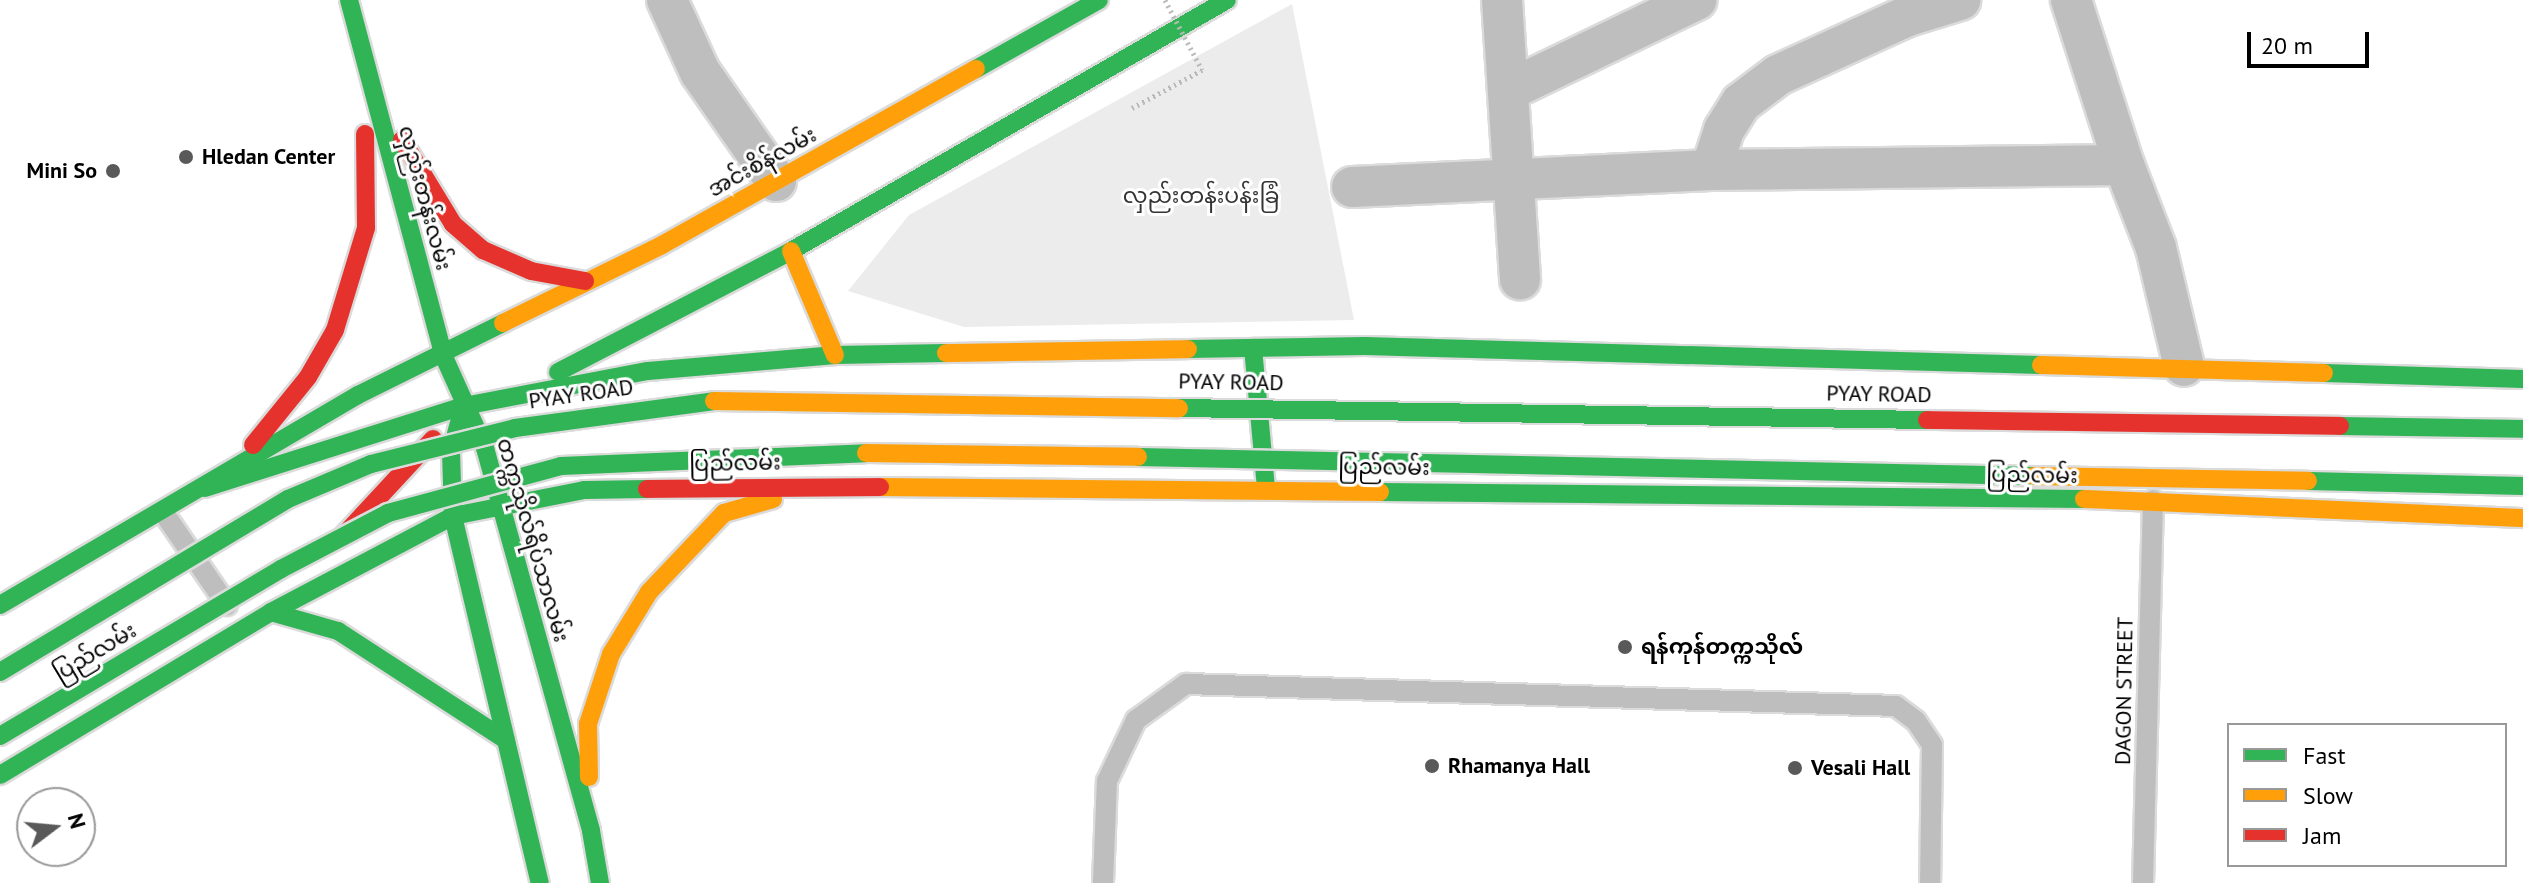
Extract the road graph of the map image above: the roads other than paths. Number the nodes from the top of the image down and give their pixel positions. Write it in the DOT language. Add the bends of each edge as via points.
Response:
graph roads {
  1 [pos="349,0"];
  2 [pos="667,0"];
  3 [pos="1099,0"];
  4 [pos="1227,0"];
  5 [pos="1502,0"];
  6 [pos="1696,0"];
  7 [pos="1960,0"];
  8 [pos="2071,0"];
  9 [pos="362,59"];
  10 [pos="1509,90"];
  11 [pos="2124,165"];
  12 [pos="1711,170"];
  13 [pos="1516,179"];
  14 [pos="776,181"];
  15 [pos="1352,187"];
  16 [pos="791,251"];
  17 [pos="1520,279"];
  18 [pos="585,281"];
  19 [pos="1253,348"];
  20 [pos="835,355"];
  21 [pos="444,357"];
  22 [pos="2184,366"];
  23 [pos="2523,379"];
  24 [pos="464,406"];
  25 [pos="2523,429"];
  26 [pos="819,486"];
  27 [pos="2523,486"];
  28 [pos="205,488"];
  29 [pos="1266,489"];
  30 [pos="2153,500"];
  31 [pos="497,505"];
  32 [pos="163,512"];
  33 [pos="453,516"];
  34 [pos="2523,518"];
  35 [pos="0,605"];
  36 [pos="271,612"];
  37 [pos="243,628"];
  38 [pos="0,672"];
  39 [pos="0,736"];
  40 [pos="506,740"];
  41 [pos="0,775"];
  42 [pos="591,831"];
  43 [pos="540,883"];
  44 [pos="600,883"];
  45 [pos="1103,883"];
  46 [pos="1930,883"];
  47 [pos="2143,883"];
  1 -- 9 [label="main road, လှည်းတန်းလမ်း"];
  2 -- 14 [label="street" via="700,72"];
  3 -- 14 [label="main road, အင်းစိန်လမ်း"];
  4 -- 16 [label="main road"];
  5 -- 10 [label="street"];
  6 -- 10 [label="street"];
  7 -- 12 [label="street" via="1905,17 1778,75 1741,103 1724,130"];
  8 -- 11 [label="street"];
  9 -- 18 [label="main road" via="421,178 453,224 483,250 531,271"];
  9 -- 21 [label="main road, လှည်းတန်းလမ်း"];
  9 -- 28 [label="main road" via="366,228 335,330 269,431"];
  10 -- 13 [label="street"];
  11 -- 12 [label="street"];
  11 -- 22 [label="street" via="2156,248"];
  12 -- 13 [label="street"];
  13 -- 15 [label="street"];
  13 -- 17 [label="street"];
  14 -- 18 [label="main road, အင်းစိန်လမ်း"];
  16 -- 20 [label="main road"];
  16 -- 24 [label="main road" via="573,367"];
  18 -- 21 [label="main road, အင်းစိန်လမ်း"];
  19 -- 20 [label="main road"];
  19 -- 22 [label="main road, PYAY ROAD" via="1365,346"];
  19 -- 29 [label="main road"];
  20 -- 24 [label="main road" via="648,371"];
  21 -- 24 [label="main road, လှည်းတန်းလမ်း"];
  21 -- 28 [label="main road" via="358,395"];
  22 -- 23 [label="main road, PYAY ROAD"];
  24 -- 28 [label="main road"];
  24 -- 31 [label="main road, တက္ကသိုလ်ရိပ်သာလမ်း" via="485,448"];
  24 -- 33 [label="main road" via="451,452"];
  24 -- 36 [label="main road, ပြည်လမ်း"];
  25 -- 38 [label="main road, PYAY ROAD, bridge" via="714,401 515,428 371,464 288,499"];
  26 -- 29 [label="main road, ပြည်လမ်း"];
  26 -- 31 [label="main road, ပြည်လမ်း" via="584,490"];
  26 -- 42 [label="main road" via="724,513 649,592 611,654 588,724"];
  27 -- 39 [label="main road, ပြည်လမ်း, bridge" via="925,452 561,466 388,513 281,569"];
  28 -- 32 [label="main road"];
  29 -- 30 [label="main road, ပြည်လမ်း"];
  30 -- 34 [label="main road, ပြည်လမ်း"];
  30 -- 47 [label="lane, DAGON STREET"];
  31 -- 33 [label="main road, ပြည်လမ်း"];
  31 -- 42 [label="main road, တက္ကသိုလ်ရိပ်သာလမ်း"];
  32 -- 35 [label="main road"];
  32 -- 37 [label="lane"];
  33 -- 36 [label="main road, ပြည်လမ်း"];
  33 -- 40 [label="main road"];
  36 -- 37 [label="main road, ပြည်လမ်း"];
  36 -- 40 [label="main road" via="338,631"];
  37 -- 41 [label="main road, ပြည်လမ်း"];
  40 -- 43 [label="main road"];
  42 -- 44 [label="main road, တက္ကသိုလ်ရိပ်သာလမ်း"];
  45 -- 46 [label="lane" via="1107,781 1136,720 1186,684 1896,706 1916,721 1932,745"];
}
